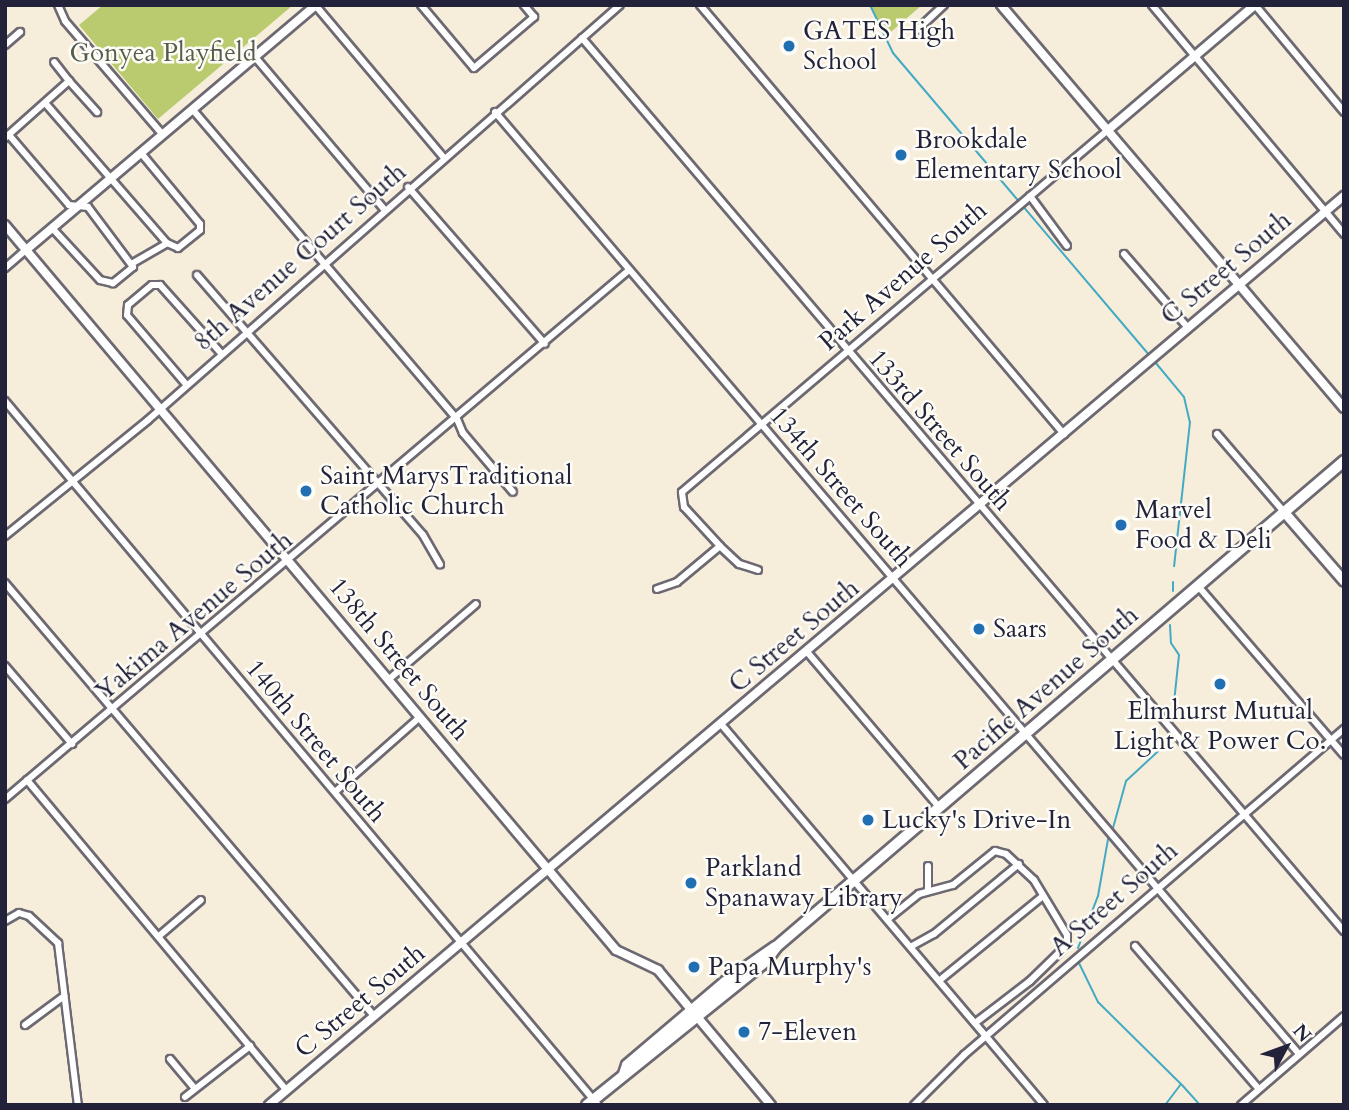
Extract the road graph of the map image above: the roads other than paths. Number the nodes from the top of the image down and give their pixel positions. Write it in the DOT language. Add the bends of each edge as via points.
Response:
graph roads {
  1 [pos="58,5"];
  2 [pos="316,5"];
  3 [pos="421,5"];
  4 [pos="524,5"];
  5 [pos="620,5"];
  6 [pos="699,5"];
  7 [pos="944,5"];
  8 [pos="1001,5"];
  9 [pos="1152,5"];
  10 [pos="1255,5"];
  11 [pos="917,30"];
  12 [pos="20,32"];
  13 [pos="582,38"];
  14 [pos="5,45"];
  15 [pos="1195,56"];
  16 [pos="255,57"];
  17 [pos="54,62"];
  18 [pos="69,81"];
  19 [pos="46,104"];
  20 [pos="193,110"];
  21 [pos="97,112"];
  22 [pos="495,112"];
  23 [pos="1344,112"];
  24 [pos="1108,130"];
  25 [pos="163,135"];
  26 [pos="7,136"];
  27 [pos="141,153"];
  28 [pos="443,157"];
  29 [pos="112,178"];
  30 [pos="408,187"];
  31 [pos="1030,195"];
  32 [pos="1344,195"];
  33 [pos="79,206"];
  34 [pos="383,208"];
  35 [pos="1324,212"];
  36 [pos="5,225"];
  37 [pos="53,229"];
  38 [pos="1344,234"];
  39 [pos="169,245"];
  40 [pos="1068,246"];
  41 [pos="26,250"];
  42 [pos="1124,254"];
  43 [pos="323,262"];
  44 [pos="133,263"];
  45 [pos="5,268"];
  46 [pos="629,271"];
  47 [pos="197,275"];
  48 [pos="933,279"];
  49 [pos="1239,284"];
  50 [pos="1188,328"];
  51 [pos="244,330"];
  52 [pos="545,344"];
  53 [pos="220,352"];
  54 [pos="847,352"];
  55 [pos="185,383"];
  56 [pos="5,401"];
  57 [pos="159,407"];
  58 [pos="1344,408"];
  59 [pos="457,419"];
  60 [pos="762,425"];
  61 [pos="1064,434"];
  62 [pos="1217,434"];
  63 [pos="1344,461"];
  64 [pos="72,481"];
  65 [pos="377,486"];
  66 [pos="513,492"];
  67 [pos="979,506"];
  68 [pos="1284,512"];
  69 [pos="5,536"];
  70 [pos="720,546"];
  71 [pos="289,562"];
  72 [pos="440,565"];
  73 [pos="758,570"];
  74 [pos="894,579"];
  75 [pos="1344,581"];
  76 [pos="5,583"];
  77 [pos="1198,586"];
  78 [pos="656,589"];
  79 [pos="477,604"];
  80 [pos="201,636"];
  81 [pos="808,653"];
  82 [pos="1112,660"];
  83 [pos="5,666"];
  84 [pos="388,680"];
  85 [pos="113,709"];
  86 [pos="420,717"];
  87 [pos="721,724"];
  88 [pos="1344,729"];
  89 [pos="1025,734"];
  90 [pos="1331,740"];
  91 [pos="72,744"];
  92 [pos="1344,755"];
  93 [pos="27,780"];
  94 [pos="335,792"];
  95 [pos="5,799"];
  96 [pos="939,807"];
  97 [pos="1243,813"];
  98 [pos="1019,864"];
  99 [pos="928,866"];
  100 [pos="549,871"];
  101 [pos="854,880"];
  102 [pos="1157,887"];
  103 [pos="929,890"];
  104 [pos="1043,896"];
  105 [pos="201,900"];
  106 [pos="888,919"];
  107 [pos="5,921"];
  108 [pos="1344,931"];
  109 [pos="159,936"];
  110 [pos="462,944"];
  111 [pos="912,946"];
  112 [pos="1135,946"];
  113 [pos="940,980"];
  114 [pos="64,996"];
  115 [pos="695,1014"];
  116 [pos="374,1016"];
  117 [pos="1344,1016"];
  118 [pos="975,1023"];
  119 [pos="24,1025"];
  120 [pos="987,1035"];
  121 [pos="250,1046"];
  122 [pos="1299,1054"];
  123 [pos="170,1059"];
  124 [pos="194,1088"];
  125 [pos="1259,1089"];
  126 [pos="286,1090"];
  127 [pos="185,1097"];
  128 [pos="593,1103"];
  129 [pos="78,1105"];
  130 [pos="269,1105"];
  131 [pos="771,1105"];
  132 [pos="914,1105"];
  133 [pos="1044,1105"];
  134 [pos="1241,1105"];
  1 -- 25 [label="street" via="65,21"];
  2 -- 16 [label="street"];
  2 -- 28 [label="street"];
  3 -- 4 [label="street" via="474,68 534,17"];
  5 -- 13 [label="street, 8th Avenue Court South"];
  6 -- 48 [label="street"];
  7 -- 11 [label="street"];
  8 -- 24 [label="street"];
  9 -- 15 [label="street"];
  10 -- 15 [label="street, Park Avenue South"];
  10 -- 23 [label="street"];
  12 -- 14 [label="street"];
  13 -- 22 [label="street, 8th Avenue Court South"];
  13 -- 54 [label="street, 133rd Street South"];
  15 -- 24 [label="street, Park Avenue South"];
  15 -- 35 [label="street"];
  16 -- 20 [label="street"];
  16 -- 34 [label="street"];
  17 -- 18 [label="street"];
  18 -- 19 [label="street"];
  18 -- 21 [label="street"];
  19 -- 26 [label="street"];
  19 -- 29 [label="street"];
  20 -- 25 [label="street"];
  20 -- 43 [label="street"];
  22 -- 28 [label="street, 8th Avenue Court South"];
  22 -- 46 [label="street, 134th Street South"];
  24 -- 31 [label="street, Park Avenue South"];
  24 -- 49 [label="street"];
  25 -- 27 [label="street"];
  26 -- 33 [label="street" via="69,205"];
  27 -- 29 [label="street"];
  27 -- 39 [label="street" via="200,224 200,230 183,245"];
  28 -- 30 [label="street, 8th Avenue Court South"];
  29 -- 33 [label="street"];
  29 -- 39 [label="street"];
  30 -- 34 [label="street, 8th Avenue Court South"];
  30 -- 52 [label="street"];
  31 -- 40 [label="street"];
  31 -- 48 [label="street, Park Avenue South"];
  32 -- 35 [label="street, C Street South"];
  33 -- 37 [label="street"];
  33 -- 44 [label="street" via="88,207"];
  34 -- 43 [label="street, 8th Avenue Court South"];
  35 -- 38 [label="street"];
  35 -- 49 [label="street, C Street South"];
  36 -- 41 [label="street, 138th Street South"];
  37 -- 41 [label="street"];
  37 -- 44 [label="street" via="100,280 115,282"];
  39 -- 44 [label="street"];
  41 -- 45 [label="street"];
  41 -- 57 [label="street, 138th Street South"];
  42 -- 50 [label="street"];
  43 -- 51 [label="street, 8th Avenue Court South"];
  43 -- 59 [label="street"];
  46 -- 52 [label="street, Yakima Avenue South"];
  46 -- 60 [label="street, 134th Street South"];
  47 -- 51 [label="street"];
  48 -- 54 [label="street, Park Avenue South"];
  48 -- 61 [label="street"];
  49 -- 50 [label="street, C Street South"];
  49 -- 58 [label="street"];
  50 -- 61 [label="street, C Street South"];
  51 -- 53 [label="street, 8th Avenue Court South"];
  51 -- 65 [label="street"];
  52 -- 59 [label="street, Yakima Avenue South"];
  53 -- 55 [label="street, 8th Avenue Court South"];
  53 -- 55 [label="street" via="157,284 128,305 128,315"];
  54 -- 60 [label="street, Park Avenue South"];
  54 -- 67 [label="street, 133rd Street South"];
  55 -- 57 [label="street, 8th Avenue Court South"];
  56 -- 64 [label="street, 140th Street South"];
  57 -- 64 [label="street, 8th Avenue Court South"];
  57 -- 71 [label="street, 138th Street South"];
  59 -- 65 [label="street, Yakima Avenue South"];
  59 -- 66 [label="street" via="463,433"];
  60 -- 70 [label="street, Park Avenue South" via="685,488 681,500"];
  60 -- 74 [label="street, 134th Street South"];
  61 -- 67 [label="street, C Street South"];
  62 -- 68 [label="street"];
  63 -- 68 [label="main road, Pacific Avenue South"];
  64 -- 69 [label="street, 8th Avenue Court South"];
  64 -- 80 [label="street, 140th Street South"];
  65 -- 71 [label="street, Yakima Avenue South"];
  65 -- 72 [label="street" via="436,551"];
  67 -- 74 [label="street, C Street South"];
  67 -- 82 [label="street, 133rd Street South"];
  68 -- 75 [label="main road"];
  68 -- 77 [label="main road, Pacific Avenue South"];
  70 -- 73 [label="street" via="738,564"];
  70 -- 78 [label="street" via="677,582"];
  71 -- 80 [label="street, Yakima Avenue South"];
  71 -- 84 [label="street, 138th Street South"];
  74 -- 81 [label="street, C Street South"];
  74 -- 89 [label="street, 134th Street South"];
  76 -- 85 [label="street"];
  77 -- 82 [label="main road, Pacific Avenue South"];
  77 -- 90 [label="street"];
  79 -- 84 [label="street"];
  80 -- 85 [label="street, Yakima Avenue South"];
  80 -- 94 [label="street, 140th Street South"];
  81 -- 87 [label="street, C Street South"];
  81 -- 96 [label="street"];
  82 -- 89 [label="main road, Pacific Avenue South"];
  82 -- 97 [label="street, 133rd Street South"];
  83 -- 91 [label="street"];
  84 -- 86 [label="street, 138th Street South"];
  85 -- 91 [label="street, Yakima Avenue South"];
  85 -- 116 [label="street"];
  86 -- 94 [label="street"];
  86 -- 100 [label="street, 138th Street South"];
  87 -- 100 [label="street, C Street South"];
  87 -- 101 [label="street"];
  88 -- 90 [label="street, A Street South"];
  89 -- 96 [label="main road, Pacific Avenue South"];
  89 -- 102 [label="street, 134th Street South"];
  90 -- 92 [label="street"];
  90 -- 97 [label="street, A Street South"];
  91 -- 93 [label="street, Yakima Avenue South"];
  93 -- 95 [label="street, Yakima Avenue South"];
  93 -- 109 [label="street"];
  94 -- 110 [label="street, 140th Street South"];
  96 -- 101 [label="main road, Pacific Avenue South"];
  97 -- 102 [label="street, A Street South"];
  97 -- 108 [label="street, 133rd Street South"];
  98 -- 103 [label="street" via="995,851 953,884"];
  98 -- 104 [label="street"];
  98 -- 111 [label="street" via="934,934"];
  99 -- 103 [label="street"];
  100 -- 110 [label="street, C Street South"];
  100 -- 115 [label="street, 138th Street South" via="620,954 655,968"];
  101 -- 106 [label="street"];
  101 -- 115 [label="main road, Pacific Avenue South" via="776,947 759,954"];
  102 -- 120 [label="street, A Street South"];
  102 -- 122 [label="street, 134th Street South"];
  103 -- 106 [label="street"];
  104 -- 113 [label="street"];
  104 -- 118 [label="street" via="1068,939 1064,951"];
  105 -- 109 [label="street"];
  106 -- 111 [label="street"];
  107 -- 114 [label="street" via="24,914 54,937 60,948"];
  109 -- 121 [label="street"];
  110 -- 116 [label="street, C Street South"];
  110 -- 128 [label="street, 140th Street South"];
  111 -- 113 [label="street"];
  112 -- 125 [label="street"];
  113 -- 118 [label="street"];
  114 -- 119 [label="street"];
  114 -- 129 [label="street"];
  115 -- 128 [label="main road, Pacific Avenue South"];
  115 -- 131 [label="street, 138th Street South"];
  116 -- 126 [label="street, C Street South"];
  117 -- 122 [label="street"];
  118 -- 120 [label="street"];
  120 -- 132 [label="street, A Street South"];
  120 -- 133 [label="street"];
  121 -- 124 [label="street"];
  121 -- 126 [label="street"];
  122 -- 125 [label="street"];
  123 -- 124 [label="street"];
  124 -- 127 [label="street"];
  125 -- 134 [label="street"];
  126 -- 130 [label="street, C Street South"];
}
